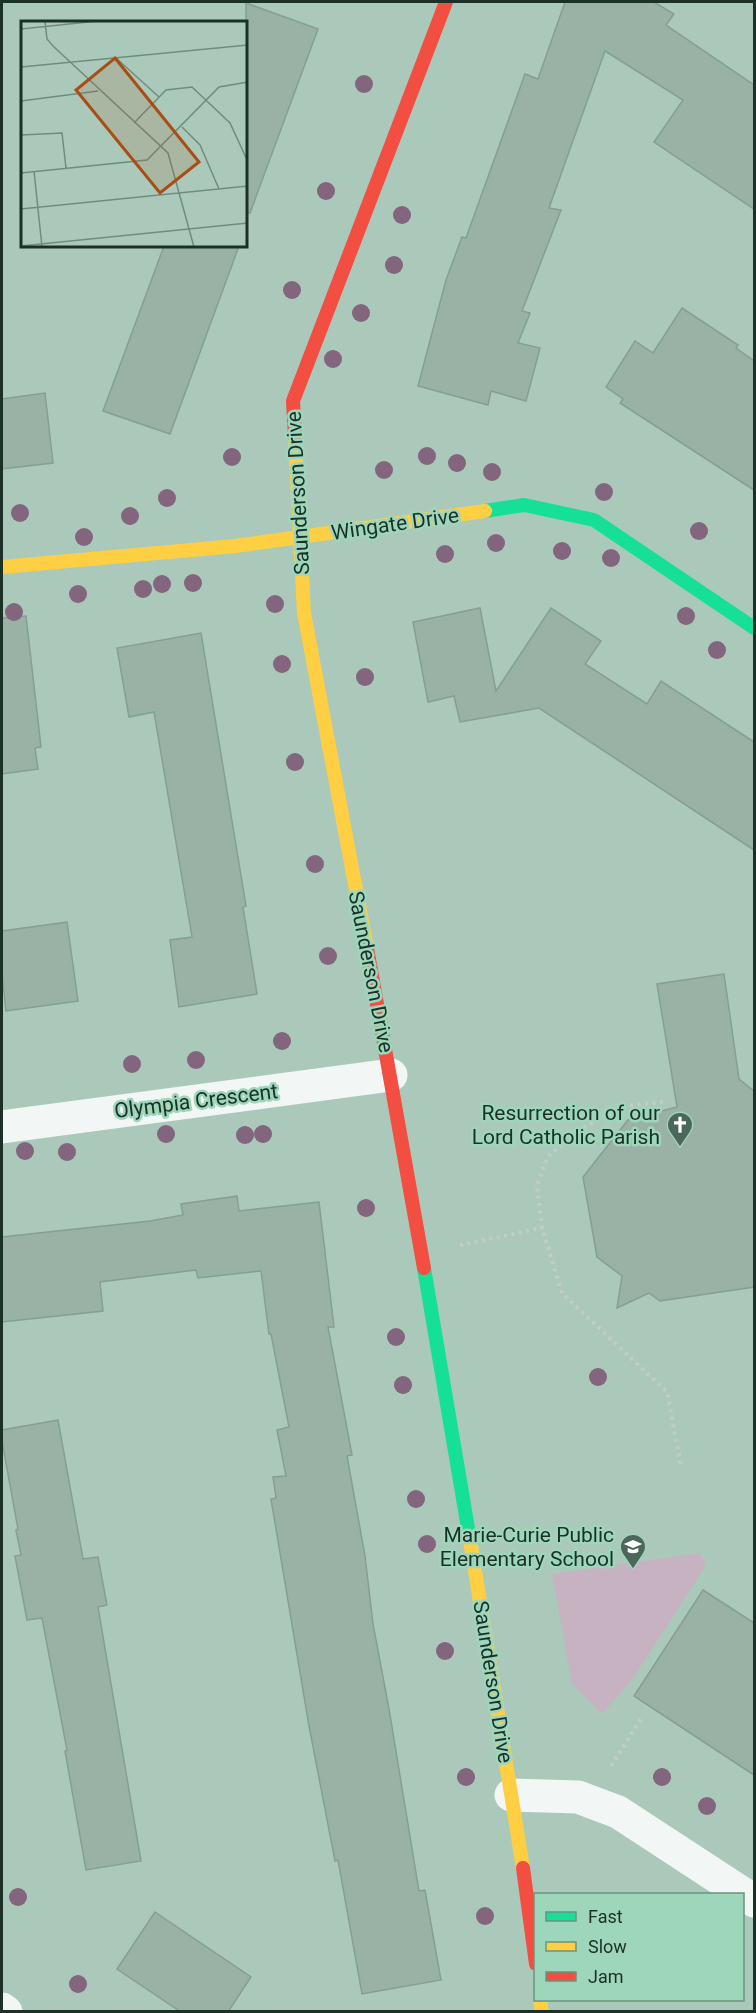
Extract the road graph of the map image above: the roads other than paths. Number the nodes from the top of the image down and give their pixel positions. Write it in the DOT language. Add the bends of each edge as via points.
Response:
graph roads {
  1 [pos="447,2"];
  2 [pos="299,538"];
  3 [pos="2,567"];
  4 [pos="754,628"];
  5 [pos="391,1075"];
  6 [pos="2,1127"];
  7 [pos="511,1795"];
  8 [pos="742,1893"];
  9 [pos="534,1950"];
  10 [pos="2,2009"];
  11 [pos="6,2012"];
  1 -- 2 [label="street, Saunderson Drive" via="294,401"];
  2 -- 3 [label="street, Wingate Drive"];
  2 -- 4 [label="street, Wingate Drive" via="524,505 594,520"];
  2 -- 5 [label="street, Saunderson Drive" via="304,613"];
  5 -- 6 [label="street, Olympia Crescent"];
  5 -- 7 [label="street, Saunderson Drive"];
  7 -- 8 [label="street" via="578,1797 618,1812"];
  7 -- 9 [label="street, Saunderson Drive"];
  10 -- 11 [label="street"];
}
